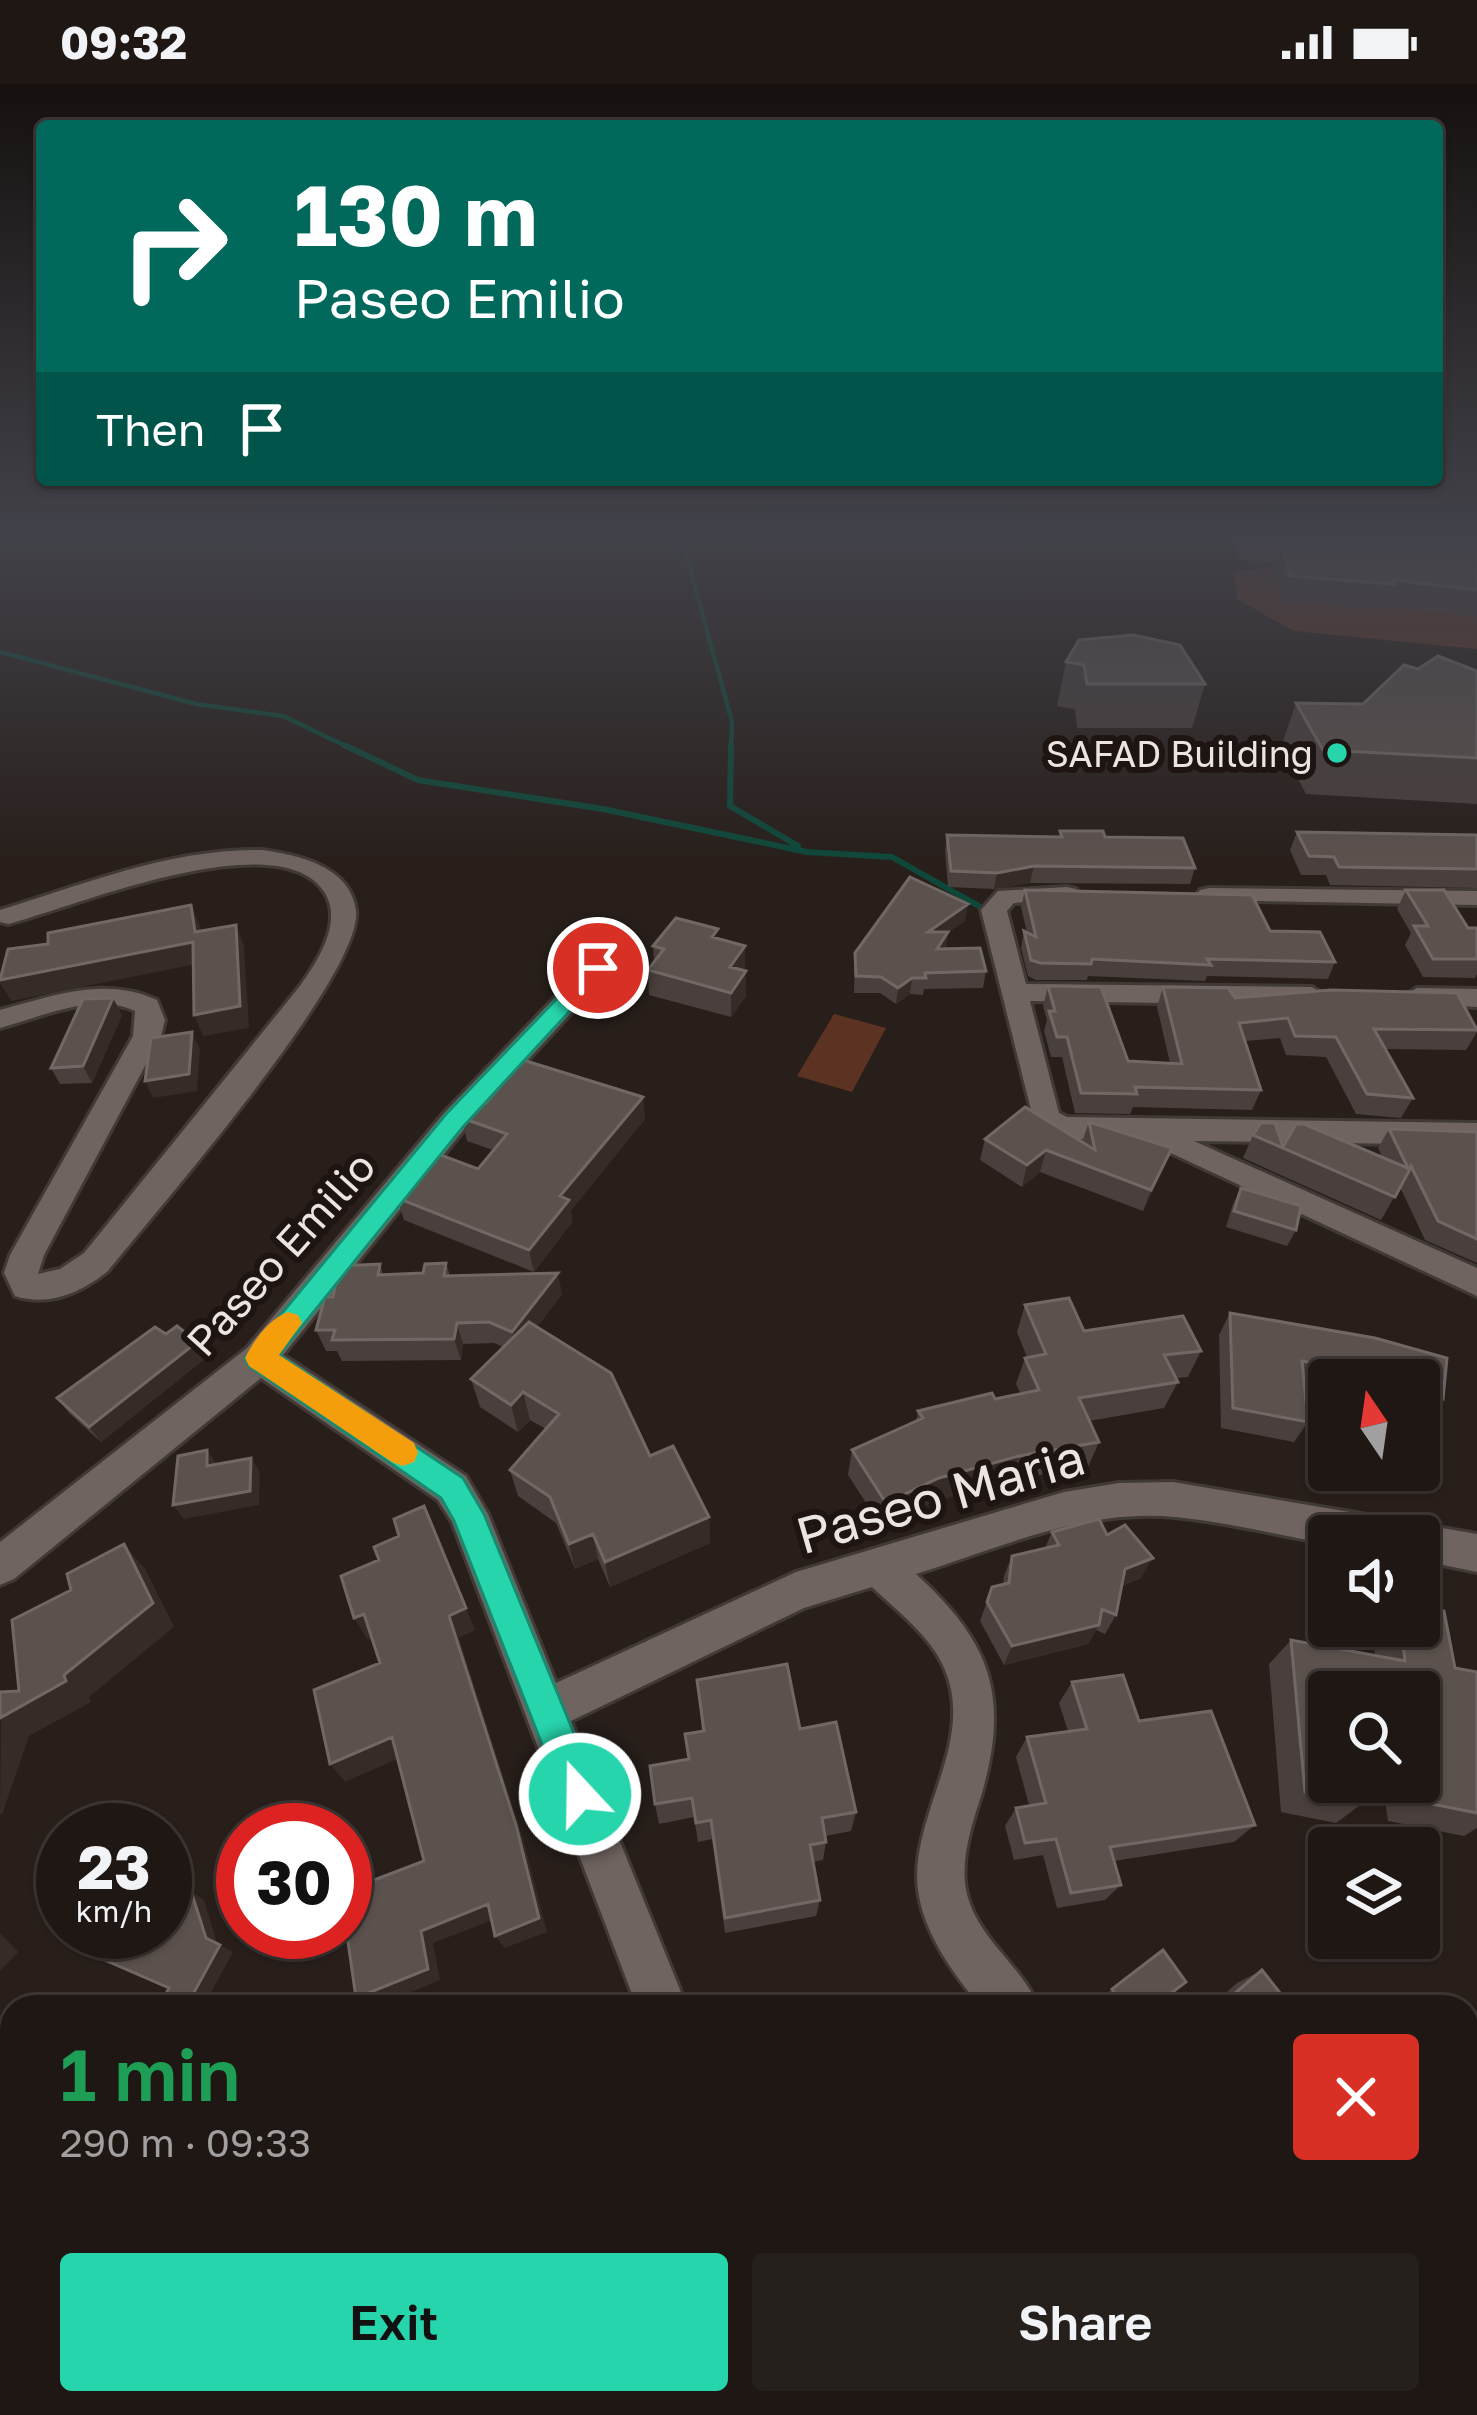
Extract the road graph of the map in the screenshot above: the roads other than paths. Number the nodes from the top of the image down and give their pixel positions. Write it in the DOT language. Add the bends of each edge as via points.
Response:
graph roads {
  1 [pos="1100,894"];
  2 [pos="1171,895"];
  3 [pos="1477,898"];
  4 [pos="8,916"];
  5 [pos="598,968"];
  6 [pos="1013,992"];
  7 [pos="1338,996"];
  8 [pos="1384,997"];
  9 [pos="1477,998"];
  10 [pos="0,1019"];
  11 [pos="1144,1130"];
  12 [pos="1477,1134"];
  13 [pos="1477,1283"];
  14 [pos="260,1358"];
  15 [pos="1308,1523"];
  16 [pos="1440,1546"];
  17 [pos="1477,1552"];
  18 [pos="0,1566"];
  19 [pos="880,1567"];
  20 [pos="548,1709"];
  21 [pos="657,1995"];
  22 [pos="1004,1995"];
  1 -- 6 [label="street" via="997,902"];
  2 -- 3 [label="street"];
  4 -- 10 [label="street" via="149,874 248,857 311,868 333,883 343,925 316,981 230,1100 96,1262 50,1289 27,1287 27,1255 151,1020 133,997 107,994"];
  5 -- 14 [label="street, Paseo Emilio" via="454,1120"];
  6 -- 7 [label="street"];
  6 -- 11 [label="street" via="1046,1119 1062,1128"];
  8 -- 9 [label="street"];
  11 -- 12 [label="street"];
  11 -- 13 [label="street"];
  14 -- 18 [label="street, Paseo Emilio"];
  14 -- 20 [label="street" via="452,1488"];
  15 -- 19 [label="street, Paseo Maria" via="1173,1499 1119,1500"];
  16 -- 17 [label="street"];
  19 -- 20 [label="street, Paseo Maria" via="796,1591"];
  19 -- 22 [label="street" via="966,1665 973,1754 943,1860 945,1905 968,1953"];
  20 -- 21 [label="street"];
}
